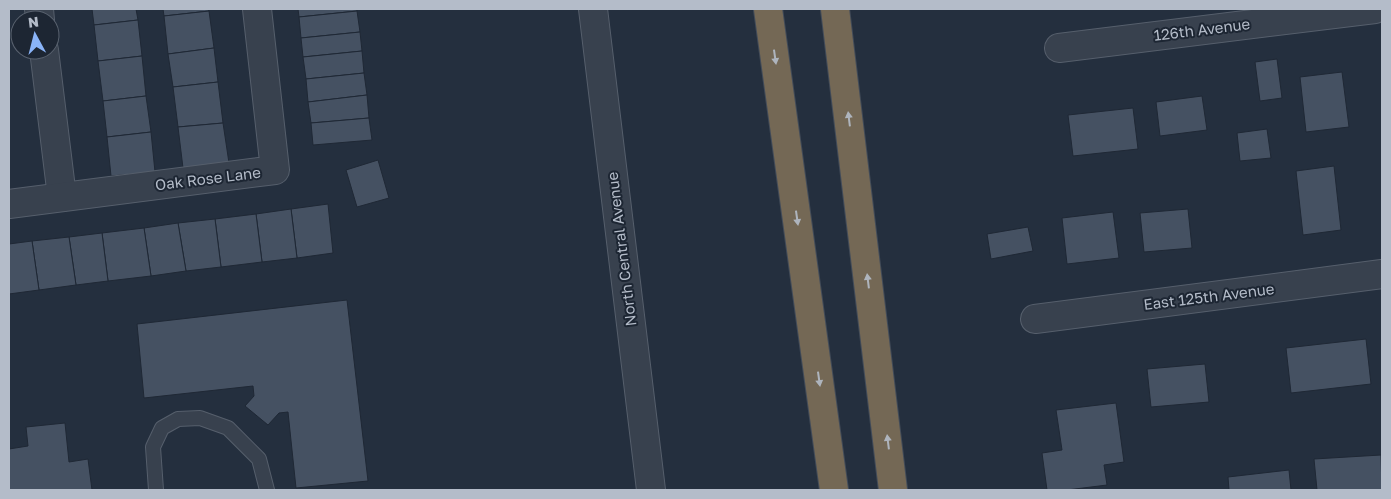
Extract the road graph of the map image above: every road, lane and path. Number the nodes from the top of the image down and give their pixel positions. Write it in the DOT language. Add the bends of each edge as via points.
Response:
graph roads {
  1 [pos="257,9"];
  2 [pos="594,9"];
  3 [pos="768,9"];
  4 [pos="835,9"];
  5 [pos="1375,9"];
  6 [pos="1059,48"];
  7 [pos="45,60"];
  8 [pos="62,197"];
  9 [pos="9,204"];
  10 [pos="1382,274"];
  11 [pos="1036,319"];
  12 [pos="156,490"];
  13 [pos="267,490"];
  14 [pos="651,490"];
  15 [pos="834,490"];
  16 [pos="894,490"];
  1 -- 8 [label="street, Oak Rose Lane" via="276,170"];
  2 -- 14 [label="street, North Central Avenue"];
  3 -- 15 [label="highway, one-way"];
  16 -- 4 [label="highway, one-way"];
  5 -- 6 [label="street, 126th Avenue"];
  7 -- 8 [label="street"];
  8 -- 9 [label="street, Oak Rose Lane"];
  10 -- 11 [label="street, East 125th Avenue"];
  12 -- 13 [label="lane" via="153,447 162,428 178,419 200,418 228,428 259,459"];
}
